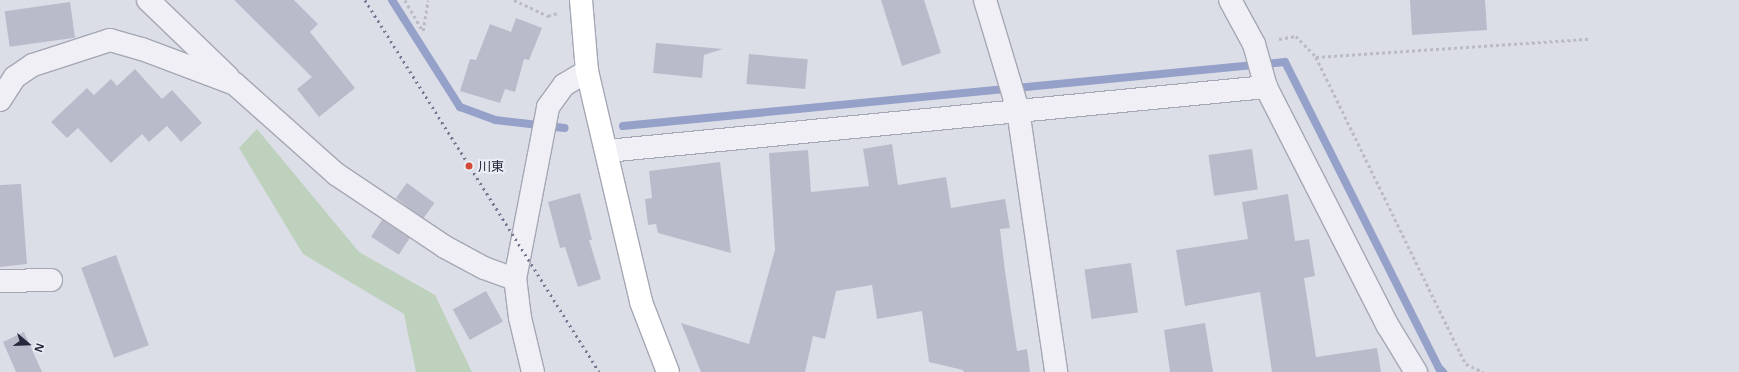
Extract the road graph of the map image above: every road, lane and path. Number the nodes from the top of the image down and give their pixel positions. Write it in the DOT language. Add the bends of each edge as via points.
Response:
graph roads {
  1 [pos="148,0"];
  2 [pos="405,0"];
  3 [pos="428,0"];
  4 [pos="514,0"];
  5 [pos="985,0"];
  6 [pos="1230,0"];
  7 [pos="581,3"];
  8 [pos="1589,39"];
  9 [pos="1254,44"];
  10 [pos="1316,57"];
  11 [pos="587,71"];
  12 [pos="235,84"];
  13 [pos="1266,87"];
  14 [pos="0,100"];
  15 [pos="1018,110"];
  16 [pos="607,151"];
  17 [pos="516,279"];
  18 [pos="51,280"];
  19 [pos="0,281"];
  20 [pos="533,372"];
  21 [pos="668,372"];
  22 [pos="1056,372"];
  23 [pos="1416,372"];
  24 [pos="1483,372"];
  1 -- 12 [label="street"];
  2 -- 3 [label="path" via="423,30"];
  4 -- 7 [label="path" via="548,16"];
  5 -- 15 [label="street" via="1010,76"];
  6 -- 9 [label="street"];
  7 -- 11 [label="street"];
  8 -- 10 [label="path"];
  9 -- 10 [label="path" via="1296,36"];
  9 -- 13 [label="street"];
  10 -- 24 [label="path" via="1466,364"];
  11 -- 16 [label="street"];
  11 -- 17 [label="street" via="564,86 548,107"];
  12 -- 14 [label="street" via="142,49 110,40 33,65 15,77"];
  12 -- 17 [label="street" via="336,174 445,247 484,268"];
  13 -- 15 [label="street"];
  13 -- 23 [label="street" via="1388,326"];
  15 -- 16 [label="street"];
  15 -- 22 [label="street"];
  16 -- 21 [label="street" via="641,302"];
  17 -- 20 [label="street" via="520,318"];
  18 -- 19 [label="street"];
}
